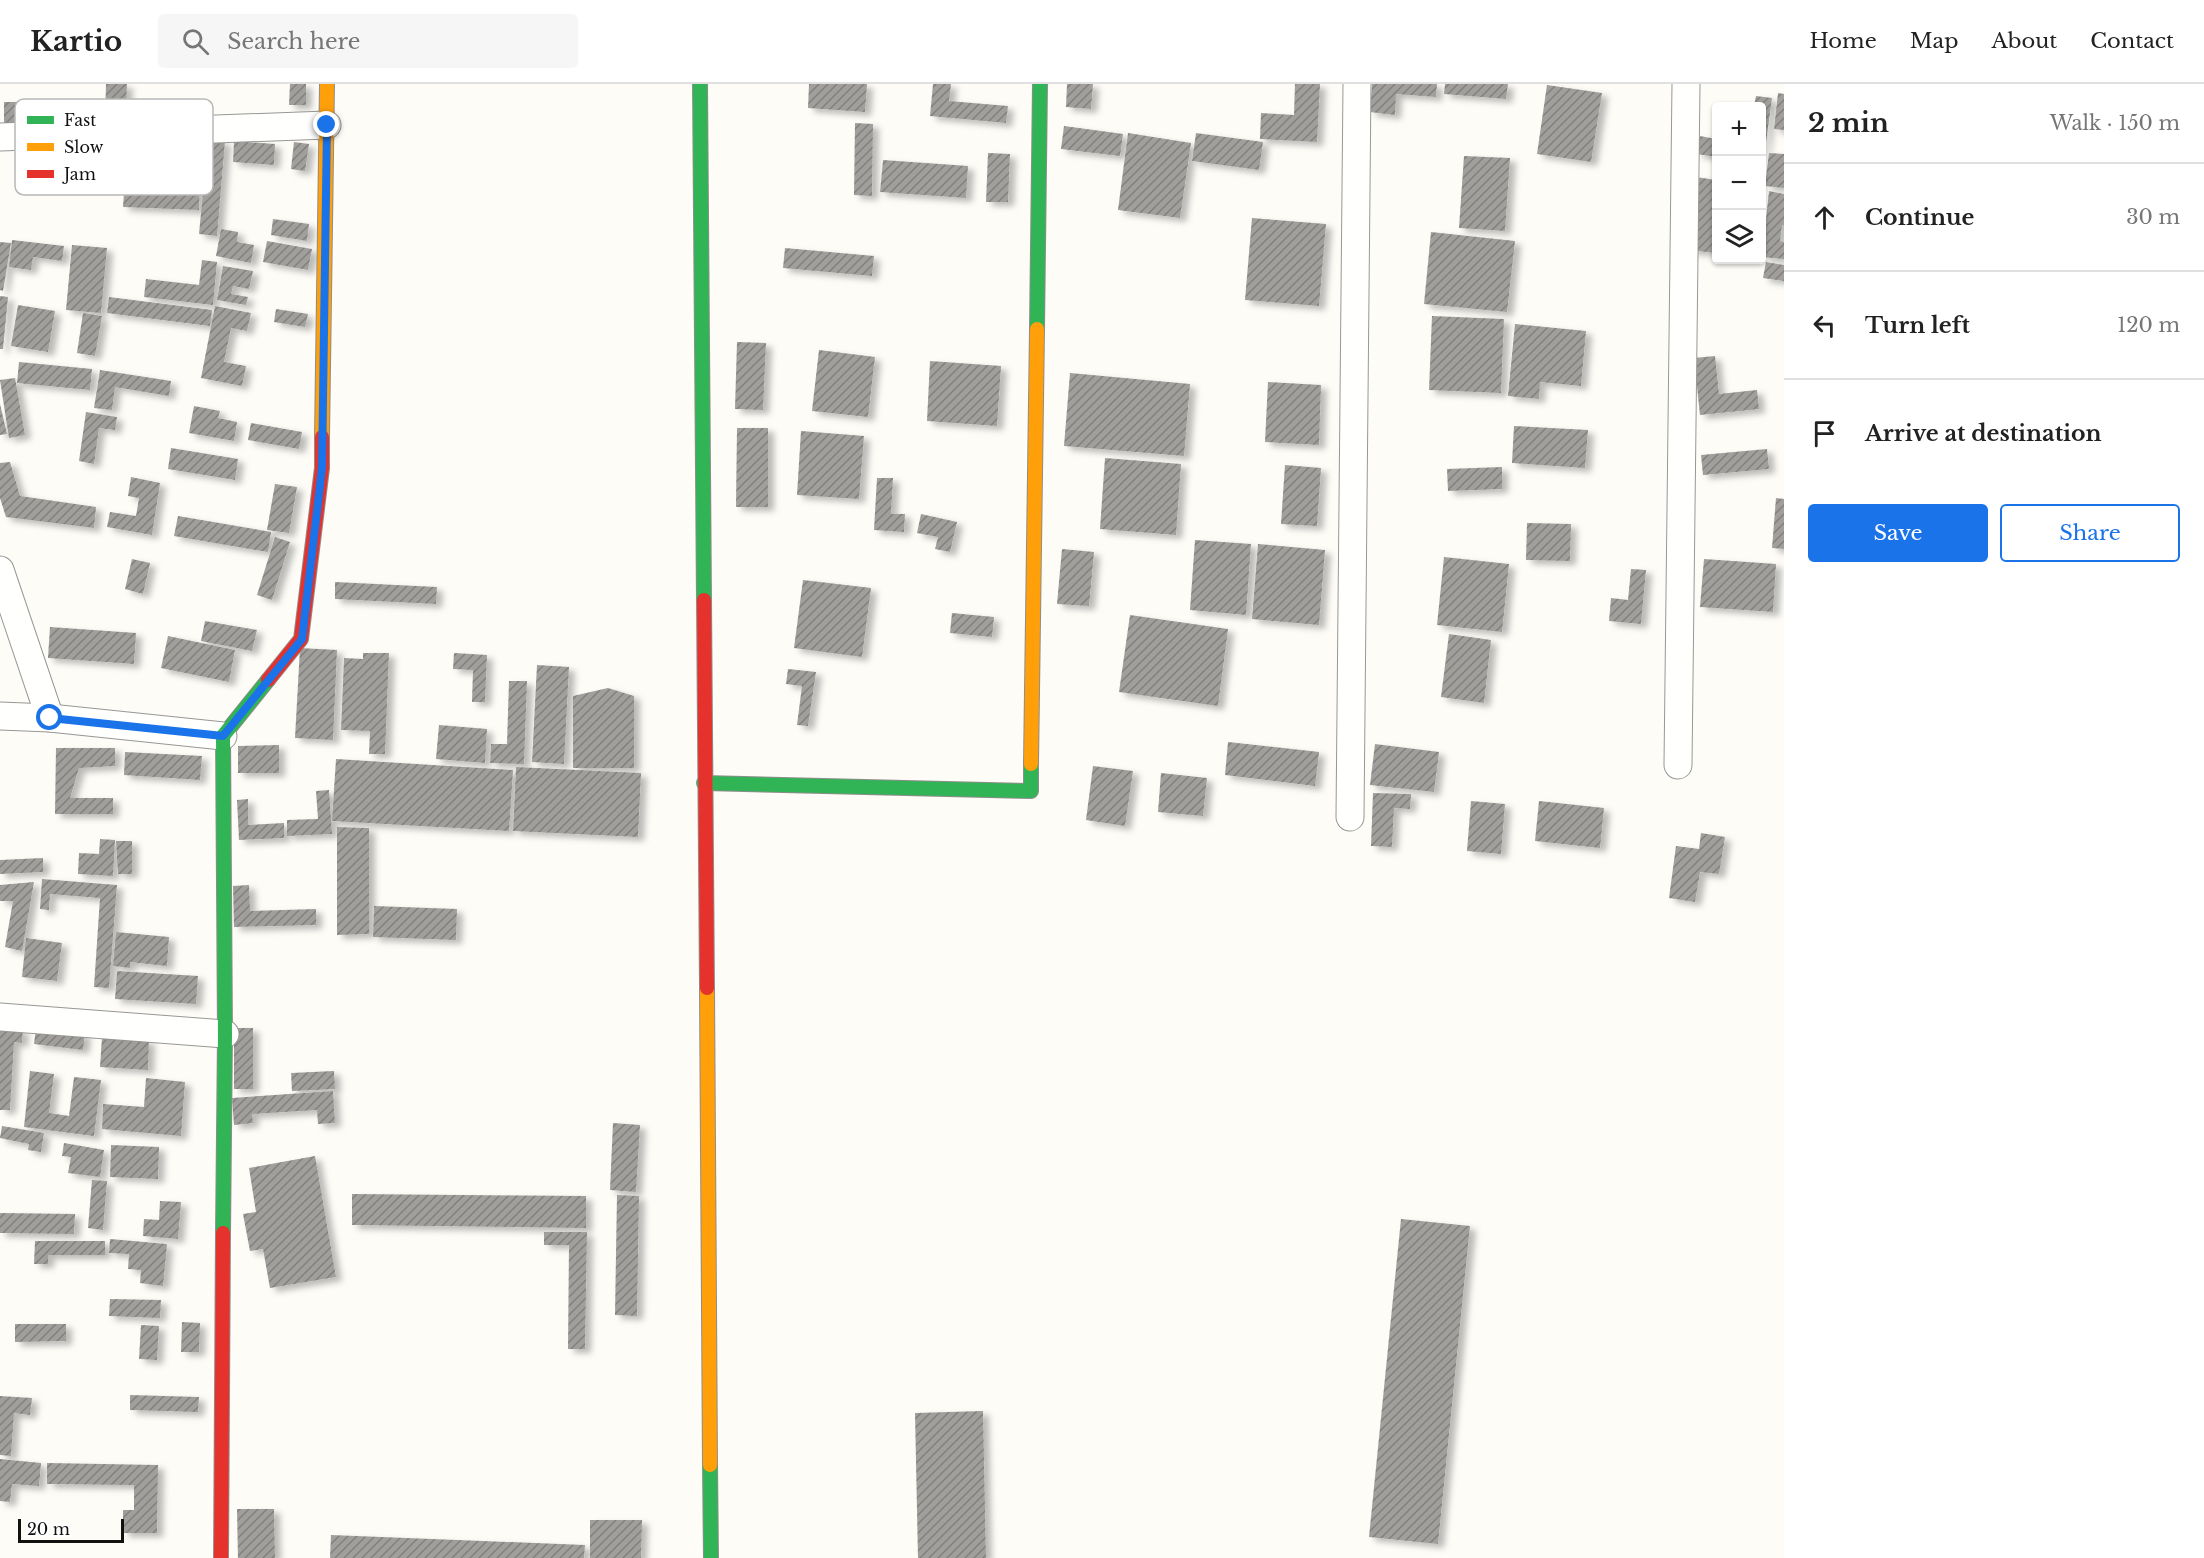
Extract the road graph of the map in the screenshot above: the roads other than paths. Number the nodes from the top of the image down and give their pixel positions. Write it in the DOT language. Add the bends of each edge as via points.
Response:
graph roads {
  1 [pos="327,84"];
  2 [pos="700,84"];
  3 [pos="1040,84"];
  4 [pos="1357,84"];
  5 [pos="1686,84"];
  6 [pos="327,125"];
  7 [pos="213,129"];
  8 [pos="15,136"];
  9 [pos="0,137"];
  10 [pos="0,570"];
  11 [pos="0,716"];
  12 [pos="50,718"];
  13 [pos="223,736"];
  14 [pos="1678,765"];
  15 [pos="704,783"];
  16 [pos="1350,817"];
  17 [pos="0,1017"];
  18 [pos="225,1034"];
  19 [pos="221,1558"];
  20 [pos="711,1558"];
  1 -- 6 [label="street"];
  2 -- 15 [label="street"];
  3 -- 15 [label="street" via="1030,791"];
  4 -- 16 [label="street"];
  5 -- 14 [label="street"];
  6 -- 7 [label="street"];
  6 -- 13 [label="street" via="322,468 302,639"];
  8 -- 9 [label="street"];
  10 -- 12 [label="street"];
  11 -- 12 [label="street"];
  12 -- 13 [label="street"];
  13 -- 18 [label="street"];
  15 -- 20 [label="street"];
  17 -- 18 [label="street"];
  18 -- 19 [label="street"];
}
